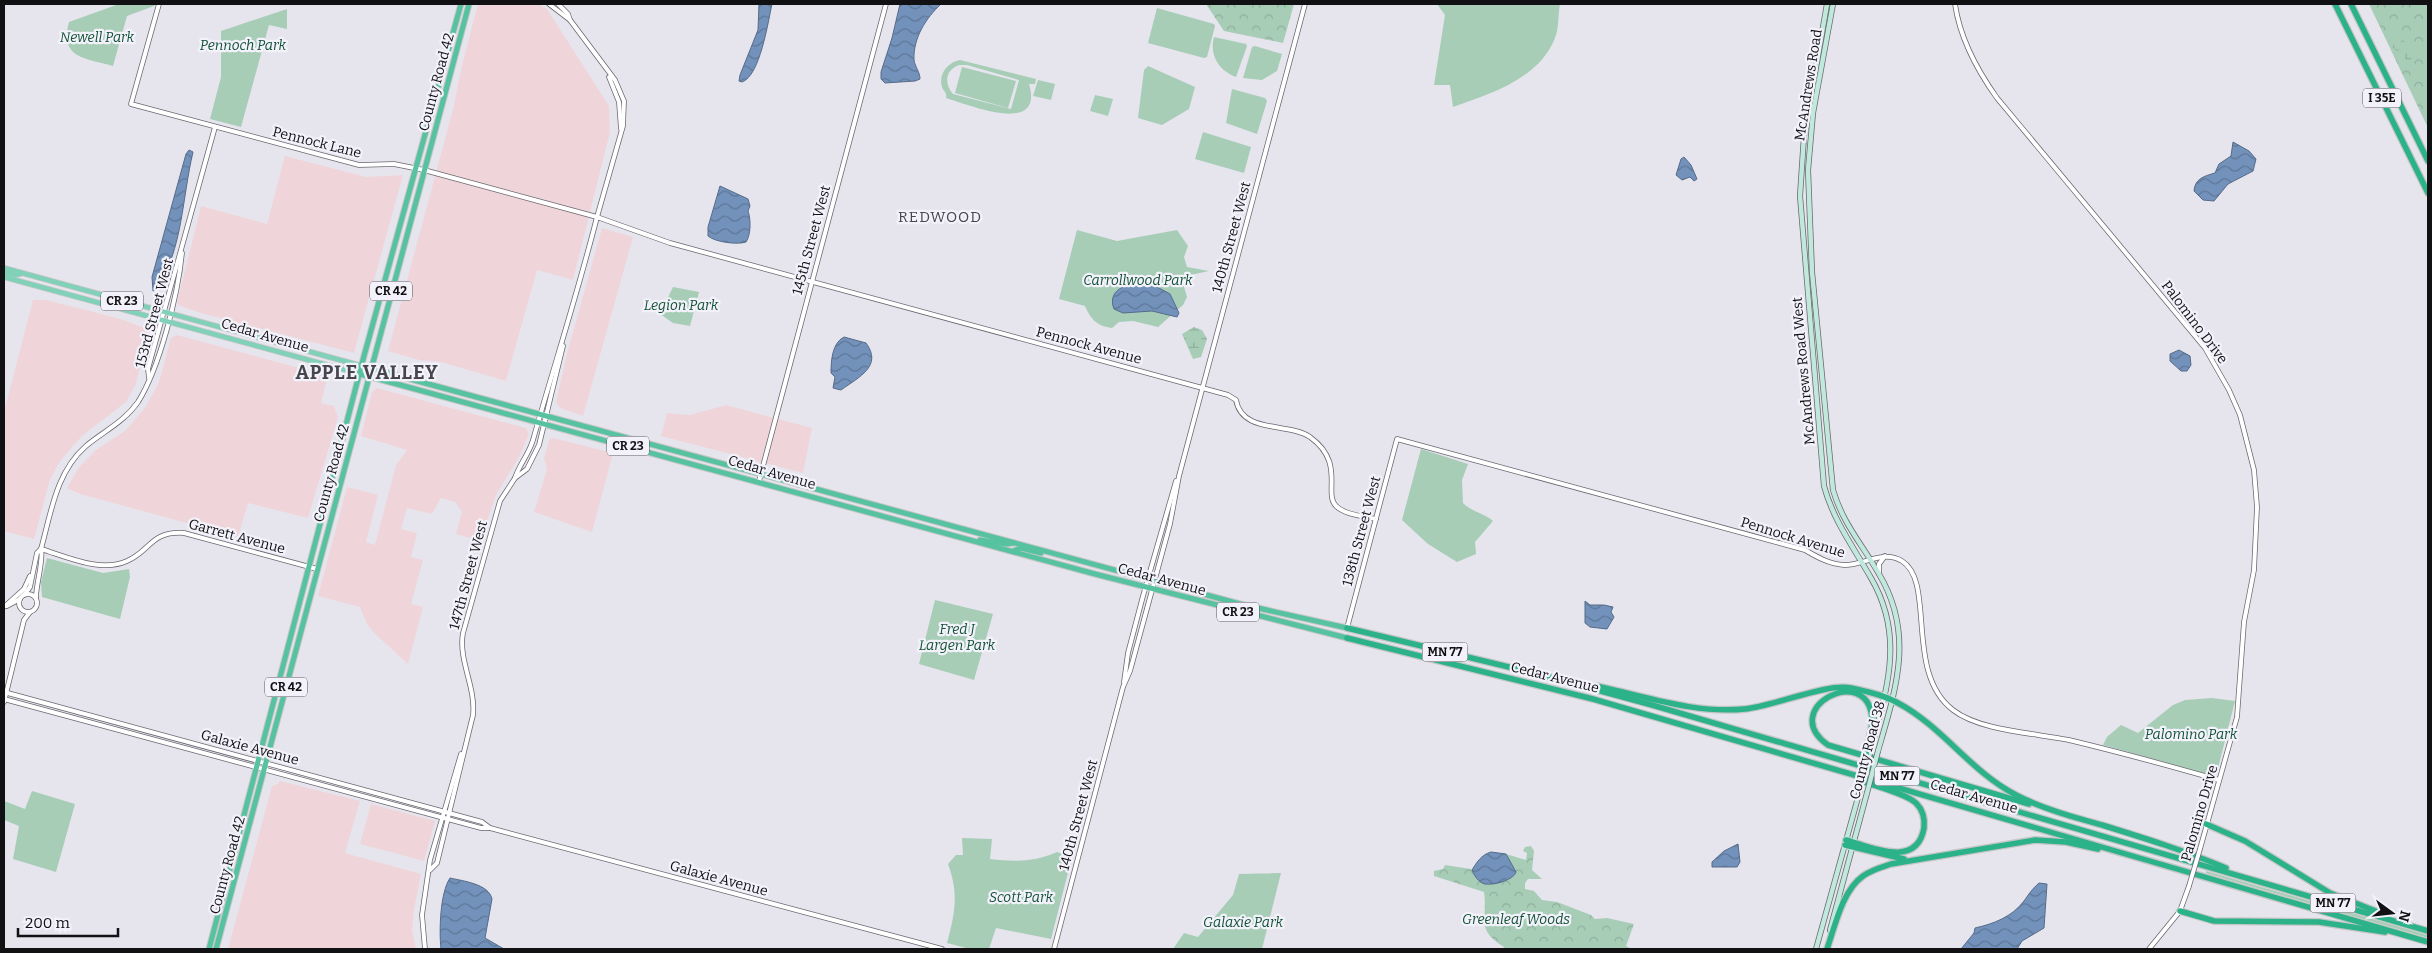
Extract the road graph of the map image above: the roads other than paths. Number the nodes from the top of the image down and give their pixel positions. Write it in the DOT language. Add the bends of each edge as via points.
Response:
graph roads {
  1 [pos="159,4"];
  2 [pos="461,4"];
  3 [pos="469,4"];
  4 [pos="549,4"];
  5 [pos="558,4"];
  6 [pos="886,4"];
  7 [pos="1305,4"];
  8 [pos="1827,4"];
  9 [pos="1833,4"];
  10 [pos="1955,4"];
  11 [pos="2335,4"];
  12 [pos="2351,4"];
  13 [pos="570,20"];
  14 [pos="215,127"];
  15 [pos="2428,161"];
  16 [pos="416,168"];
  17 [pos="1801,169"];
  18 [pos="424,170"];
  19 [pos="1808,170"];
  20 [pos="2428,193"];
  21 [pos="597,217"];
  22 [pos="182,253"];
  23 [pos="4,268"];
  24 [pos="4,272"];
  25 [pos="22,273"];
  26 [pos="4,277"];
  27 [pos="812,282"];
  28 [pos="163,312"];
  29 [pos="169,314"];
  30 [pos="161,319"];
  31 [pos="168,320"];
  32 [pos="563,344"];
  33 [pos="362,366"];
  34 [pos="370,368"];
  35 [pos="360,374"];
  36 [pos="368,376"];
  37 [pos="149,378"];
  38 [pos="1203,387"];
  39 [pos="540,413"];
  40 [pos="547,415"];
  41 [pos="538,421"];
  42 [pos="545,423"];
  43 [pos="1397,439"];
  44 [pos="761,473"];
  45 [pos="1179,476"];
  46 [pos="515,478"];
  47 [pos="758,482"];
  48 [pos="1376,519"];
  49 [pos="967,539"];
  50 [pos="1015,542"];
  51 [pos="41,550"];
  52 [pos="1013,551"];
  53 [pos="1051,552"];
  54 [pos="1885,556"];
  55 [pos="1870,560"];
  56 [pos="1861,562"];
  57 [pos="310,567"];
  58 [pos="317,569"];
  59 [pos="32,572"];
  60 [pos="1880,575"];
  61 [pos="1147,578"];
  62 [pos="1154,580"];
  63 [pos="1145,587"];
  64 [pos="1152,589"];
  65 [pos="22,597"];
  66 [pos="36,597"];
  67 [pos="4,607"];
  68 [pos="30,612"];
  69 [pos="1347,628"];
  70 [pos="1347,638"];
  71 [pos="1542,676"];
  72 [pos="1123,687"];
  73 [pos="5,693"];
  74 [pos="1885,697"];
  75 [pos="4,700"];
  76 [pos="1893,700"];
  77 [pos="467,740"];
  78 [pos="1869,748"];
  79 [pos="258,761"];
  80 [pos="266,763"];
  81 [pos="1815,763"];
  82 [pos="256,768"];
  83 [pos="264,771"];
  84 [pos="1863,780"];
  85 [pos="2219,780"];
  86 [pos="2055,811"];
  87 [pos="443,812"];
  88 [pos="449,813"];
  89 [pos="442,818"];
  90 [pos="448,819"];
  91 [pos="2206,824"];
  92 [pos="490,828"];
  93 [pos="1846,843"];
  94 [pos="1853,845"];
  95 [pos="2136,856"];
  96 [pos="1912,860"];
  97 [pos="430,870"];
  98 [pos="2251,879"];
  99 [pos="2180,911"];
  100 [pos="2415,927"];
  101 [pos="2428,931"];
  102 [pos="2406,935"];
  103 [pos="2428,942"];
  104 [pos="209,949"];
  105 [pos="216,949"];
  106 [pos="425,949"];
  107 [pos="942,949"];
  108 [pos="1054,949"];
  109 [pos="1816,949"];
  110 [pos="1826,949"];
  111 [pos="2149,949"];
  1 -- 14 [label="street, Pennock Lane" via="131,104"];
  2 -- 16 [label="highway, County Road 42 / CR 42"];
  3 -- 18 [label="highway, County Road 42 / CR 42"];
  4 -- 13 [label="street, 147th Street West"];
  5 -- 13 [label="street, 147th Street West"];
  6 -- 27 [label="street, 145th Street West"];
  7 -- 38 [label="street, 140th Street West"];
  8 -- 17 [label="main road, McAndrews Road"];
  9 -- 19 [label="main road, McAndrews Road" via="1813,114"];
  10 -- 85 [label="street, Palomino Drive" via="1967,46 1984,80 2205,348 2240,415 2254,470 2256,555 2244,622 2236,717"];
  11 -- 20 [label="highway, I 35E"];
  12 -- 15 [label="highway, I 35E"];
  13 -- 21 [label="street, 147th Street West" via="614,80 624,101 625,119"];
  14 -- 16 [label="street, Pennock Lane" via="359,166 383,163"];
  14 -- 22 [label="street, 153rd Street West"];
  16 -- 18 [label="street, Pennock Lane"];
  16 -- 33 [label="highway, County Road 42 / CR 42"];
  17 -- 56 [label="main road, McAndrews Road West" via="1801,204 1824,486 1836,520"];
  18 -- 21 [label="street, Pennock Lane"];
  18 -- 34 [label="highway, County Road 42 / CR 42"];
  19 -- 55 [label="main road, McAndrews Road West" via="1812,272 1830,468 1839,511"];
  21 -- 27 [label="street, Pennock Avenue" via="656,239"];
  21 -- 32 [label="street, 147th Street West"];
  22 -- 28 [label="street, 153rd Street West"];
  22 -- 29 [label="street, 153rd Street West"];
  23 -- 25 [label="main road, Cedar Avenue / CR 23"];
  24 -- 25 [label="main road"];
  25 -- 28 [label="main road, Cedar Avenue / CR 23"];
  26 -- 30 [label="main road, Cedar Avenue / CR 23"];
  27 -- 38 [label="street, Pennock Avenue"];
  27 -- 44 [label="street, 145th Street West"];
  28 -- 29 [label="main road, Cedar Avenue / CR 23"];
  28 -- 30 [label="street, 153rd Street West"];
  29 -- 31 [label="street, 153rd Street West"];
  29 -- 33 [label="main road, Cedar Avenue / CR 23"];
  30 -- 31 [label="main road, Cedar Avenue / CR 23"];
  30 -- 37 [label="street, 153rd Street West" via="148,369"];
  31 -- 35 [label="main road, Cedar Avenue / CR 23"];
  31 -- 37 [label="street, 153rd Street West"];
  32 -- 39 [label="street, 147th Street West"];
  32 -- 40 [label="street, 147th Street West"];
  33 -- 34 [label="highway, Cedar Avenue / CR 23"];
  33 -- 35 [label="highway, County Road 42 / CR 42"];
  34 -- 36 [label="highway, County Road 42 / CR 42"];
  34 -- 39 [label="highway, Cedar Avenue / CR 23"];
  35 -- 36 [label="highway, Cedar Avenue / CR 23"];
  35 -- 57 [label="highway, County Road 42 / CR 42"];
  36 -- 41 [label="highway, Cedar Avenue / CR 23"];
  36 -- 58 [label="highway, County Road 42 / CR 42"];
  37 -- 51 [label="street, 153rd Street West" via="129,413 84,448 68,468 57,492"];
  38 -- 45 [label="street, 140th Street West"];
  38 -- 48 [label="street, Pennock Avenue" via="1236,400 1237,408 1252,422 1293,430 1310,437 1331,464 1331,496 1336,506 1343,511"];
  39 -- 40 [label="highway, Cedar Avenue / CR 23"];
  39 -- 41 [label="street, 147th Street West"];
  40 -- 42 [label="street, 147th Street West"];
  40 -- 44 [label="highway, Cedar Avenue / CR 23"];
  41 -- 42 [label="highway, Cedar Avenue / CR 23"];
  41 -- 46 [label="street, 147th Street West" via="531,446"];
  42 -- 46 [label="street, 147th Street West" via="536,453 526,469"];
  42 -- 47 [label="highway, Cedar Avenue / CR 23"];
  43 -- 48 [label="street, 138th Street West"];
  43 -- 56 [label="street, Pennock Avenue" via="1805,550 1836,564"];
  44 -- 47 [label="street, 145th Street West"];
  44 -- 50 [label="highway, Cedar Avenue / CR 23"];
  45 -- 61 [label="street, 140th Street West"];
  45 -- 62 [label="street, 140th Street West"];
  46 -- 77 [label="street, 147th Street West" via="497,510 463,633 462,645 474,705"];
  47 -- 49 [label="highway, Cedar Avenue / CR 23"];
  48 -- 69 [label="street, 138th Street West"];
  49 -- 50 [label="highway" via="1006,544"];
  49 -- 52 [label="highway, Cedar Avenue / CR 23"];
  50 -- 53 [label="highway, Cedar Avenue / CR 23"];
  51 -- 57 [label="street, Garrett Avenue" via="112,565 131,559 159,537 184,533"];
  51 -- 59 [label="street, 153rd Street West" via="37,553"];
  51 -- 66 [label="street, 153rd Street West" via="43,555 36,581"];
  52 -- 53 [label="highway" via="1021,548"];
  52 -- 63 [label="highway, Cedar Avenue / CR 23"];
  53 -- 61 [label="highway, Cedar Avenue / CR 23"];
  54 -- 55 [label="street, Pennock Avenue"];
  54 -- 60 [label="street" via="1879,564"];
  54 -- 85 [label="street" via="1901,560 1913,572 1928,676 1940,697 1954,711 1979,723 2099,747"];
  55 -- 56 [label="street, Pennock Avenue"];
  55 -- 60 [label="main road, County Road 38"];
  56 -- 74 [label="main road, County Road 38" via="1889,619 1891,650"];
  57 -- 58 [label="street, Garrett Avenue"];
  57 -- 79 [label="highway, County Road 42 / CR 42"];
  58 -- 80 [label="highway, County Road 42 / CR 42"];
  59 -- 65 [label="street, 153rd Street West" via="30,587"];
  59 -- 67 [label="street" via="24,589"];
  60 -- 76 [label="main road, County Road 38" via="1898,621 1899,673"];
  61 -- 62 [label="highway, Cedar Avenue / CR 23"];
  61 -- 63 [label="street, 140th Street West"];
  62 -- 64 [label="street, 140th Street West"];
  62 -- 69 [label="highway, Cedar Avenue / CR 23"];
  63 -- 64 [label="highway, Cedar Avenue / CR 23"];
  63 -- 72 [label="street, 140th Street West" via="1128,652"];
  64 -- 70 [label="highway, Cedar Avenue / CR 23"];
  64 -- 72 [label="street, 140th Street West"];
  65 -- 66 [label="street" via="29,594"];
  65 -- 67 [label="street"];
  65 -- 68 [label="street" via="20,608"];
  66 -- 68 [label="street" via="37,606"];
  68 -- 73 [label="street" via="24,620"];
  69 -- 71 [label="highway, Cedar Avenue / MN 77"];
  70 -- 81 [label="highway, Cedar Avenue / MN 77" via="1593,699"];
  71 -- 74 [label="highway" via="1716,710 1766,706 1833,687"];
  71 -- 98 [label="highway, Cedar Avenue / MN 77"];
  72 -- 108 [label="street, 140th Street West"];
  73 -- 75 [label="street"];
  73 -- 79 [label="street, Galaxie Avenue"];
  74 -- 76 [label="highway"];
  74 -- 78 [label="main road, County Road 38"];
  75 -- 82 [label="street, Galaxie Avenue"];
  76 -- 86 [label="highway" via="1938,733 1994,783"];
  76 -- 94 [label="main road, County Road 38, bridge"];
  77 -- 87 [label="street, 147th Street West"];
  77 -- 88 [label="street, 147th Street West"];
  78 -- 84 [label="highway, bridge"];
  78 -- 86 [label="highway" via="1872,716 1864,700 1843,691 1825,698 1815,713 1814,726 1828,746"];
  79 -- 80 [label="street, Galaxie Avenue"];
  79 -- 82 [label="highway, County Road 42 / CR 42"];
  80 -- 83 [label="highway, County Road 42 / CR 42"];
  80 -- 87 [label="street, Galaxie Avenue"];
  81 -- 94 [label="highway" via="1909,799 1921,809 1924,818 1922,834 1907,851 1896,854"];
  81 -- 95 [label="highway, Cedar Avenue / MN 77"];
  82 -- 83 [label="street, Galaxie Avenue"];
  82 -- 104 [label="highway, County Road 42 / CR 42"];
  83 -- 89 [label="street, Galaxie Avenue"];
  83 -- 105 [label="highway, County Road 42 / CR 42"];
  84 -- 93 [label="main road, County Road 38"];
  85 -- 91 [label="street, Palomino Drive"];
  86 -- 98 [label="highway" via="2168,847"];
  87 -- 88 [label="street, Galaxie Avenue"];
  87 -- 89 [label="street, 147th Street West"];
  88 -- 90 [label="street, 147th Street West"];
  88 -- 92 [label="street, Galaxie Avenue" via="482,822"];
  89 -- 90 [label="street, Galaxie Avenue"];
  89 -- 97 [label="street, 147th Street West"];
  90 -- 92 [label="street, Galaxie Avenue"];
  90 -- 97 [label="street, 147th Street West" via="436,863"];
  91 -- 99 [label="street, Palomino Drive, bridge"];
  91 -- 100 [label="highway" via="2245,841 2330,893"];
  92 -- 107 [label="street, Galaxie Avenue"];
  93 -- 94 [label="highway"];
  93 -- 109 [label="main road, County Road 38"];
  94 -- 96 [label="highway" via="1892,858"];
  94 -- 110 [label="main road, County Road 38"];
  95 -- 96 [label="highway" via="2066,842 2036,840"];
  95 -- 102 [label="highway, Cedar Avenue / MN 77"];
  96 -- 110 [label="highway" via="1870,872 1852,886"];
  97 -- 106 [label="street, 147th Street West" via="422,915"];
  98 -- 100 [label="highway, Cedar Avenue / MN 77"];
  99 -- 102 [label="highway" via="2214,921 2319,922"];
  99 -- 111 [label="street, Palomino Drive"];
  100 -- 101 [label="highway, Cedar Avenue / MN 77"];
  102 -- 103 [label="highway, Cedar Avenue / MN 77"];
}
